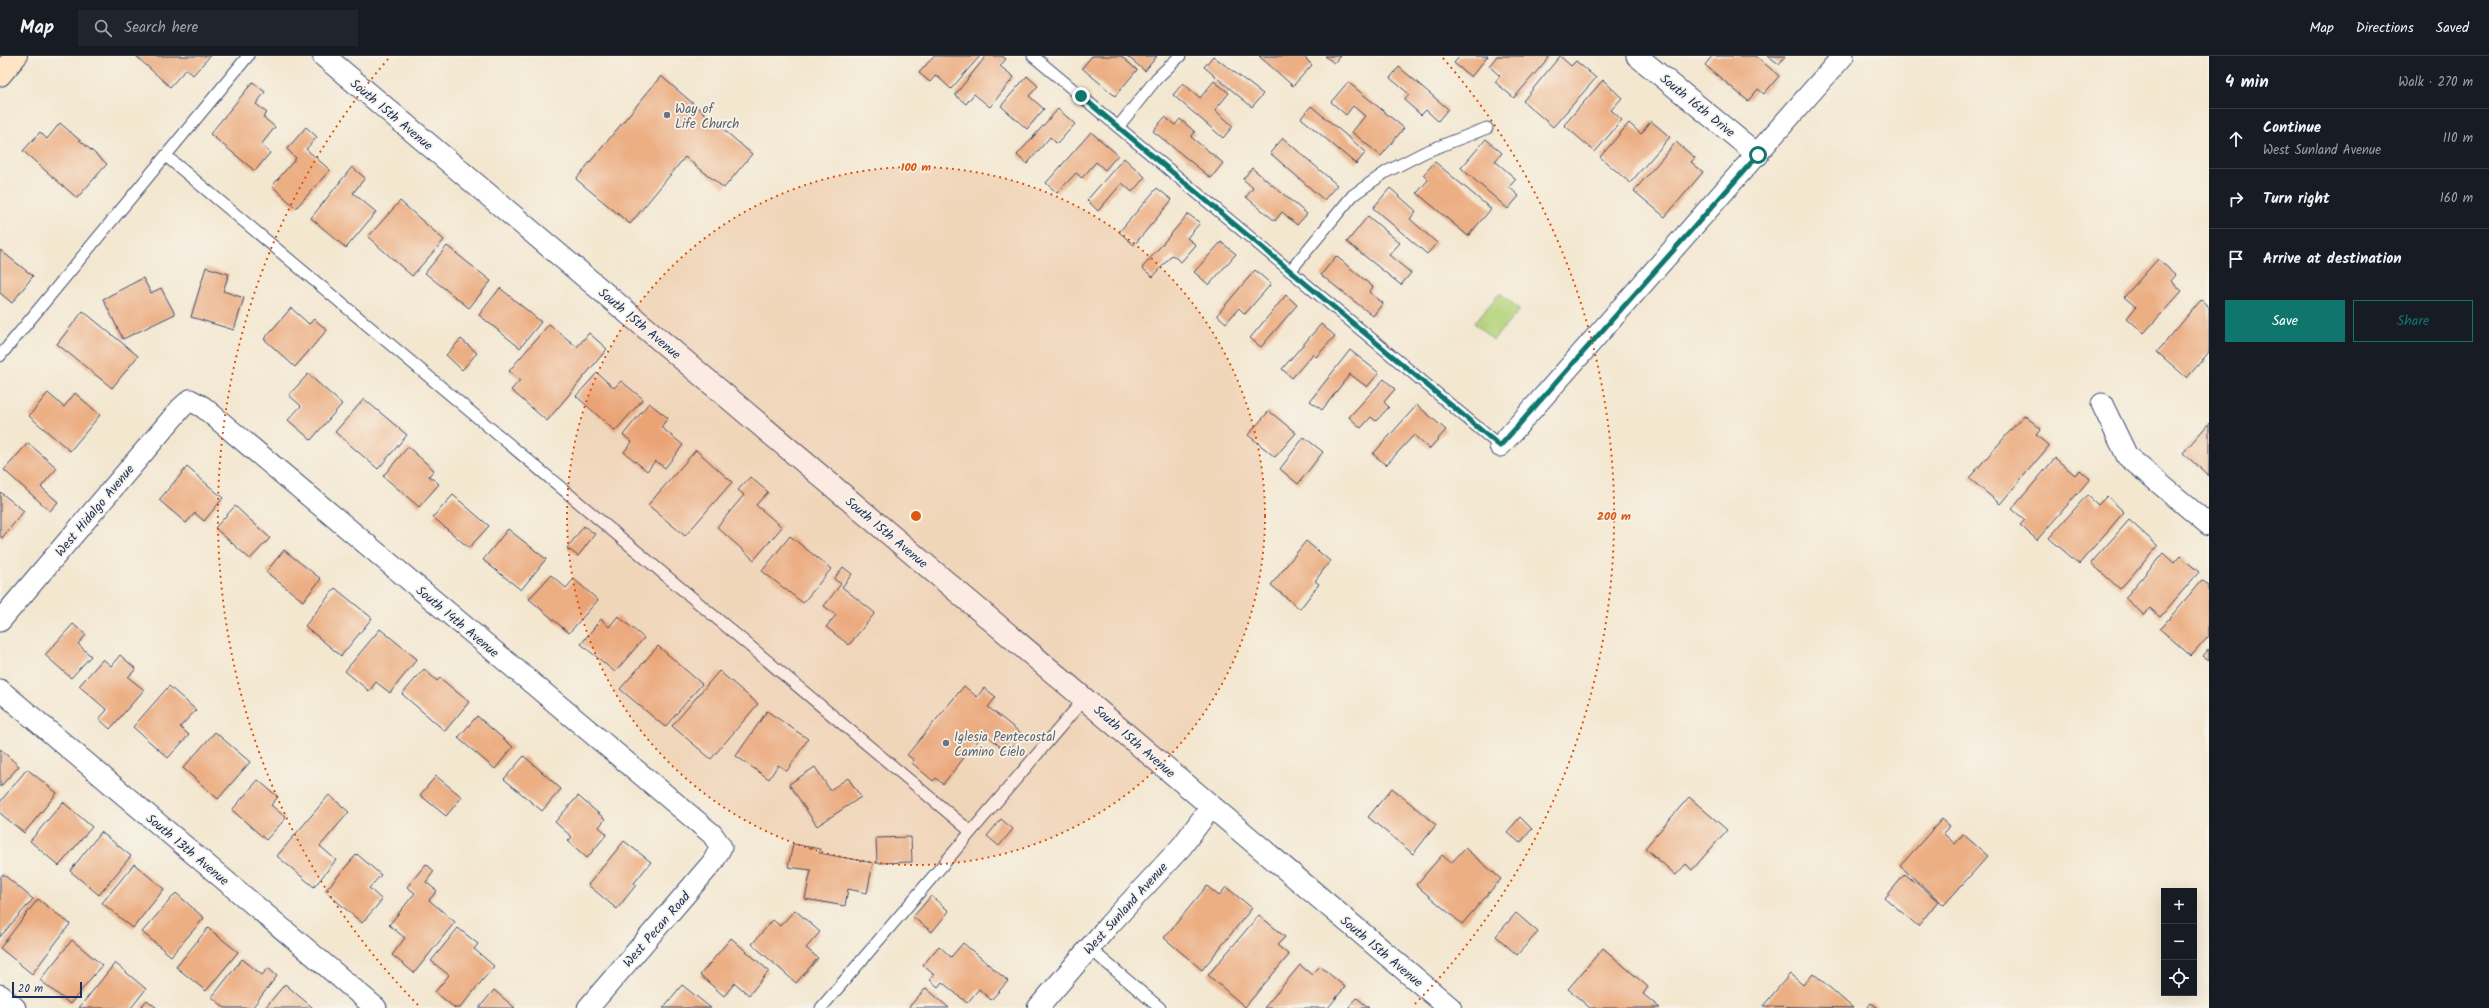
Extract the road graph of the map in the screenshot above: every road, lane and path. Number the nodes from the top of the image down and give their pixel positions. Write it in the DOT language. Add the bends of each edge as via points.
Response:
graph roads {
  1 [pos="16,56"];
  2 [pos="248,56"];
  3 [pos="324,56"];
  4 [pos="1033,56"];
  5 [pos="1180,56"];
  6 [pos="1637,56"];
  7 [pos="1843,56"];
  8 [pos="0,75"];
  9 [pos="1118,127"];
  10 [pos="1487,128"];
  11 [pos="1758,155"];
  12 [pos="166,156"];
  13 [pos="1290,271"];
  14 [pos="0,356"];
  15 [pos="190,400"];
  16 [pos="2102,404"];
  17 [pos="1500,446"];
  18 [pos="2209,525"];
  19 [pos="0,621"];
  20 [pos="0,690"];
  21 [pos="1085,698"];
  22 [pos="1211,807"];
  23 [pos="970,831"];
  24 [pos="721,847"];
  25 [pos="1088,948"];
  26 [pos="0,995"];
  27 [pos="15,1008"];
  28 [pos="376,1008"];
  29 [pos="588,1008"];
  30 [pos="821,1008"];
  31 [pos="1038,1008"];
  32 [pos="1160,1008"];
  33 [pos="1450,1008"];
  1 -- 8 [label="main road"];
  2 -- 12 [label="lane"];
  3 -- 21 [label="street, South 15th Avenue"];
  4 -- 9 [label="lane"];
  5 -- 9 [label="lane" via="1157,78"];
  6 -- 11 [label="street, South 16th Drive"];
  7 -- 11 [label="street"];
  9 -- 13 [label="lane"];
  10 -- 13 [label="lane" via="1386,172 1353,195"];
  11 -- 17 [label="street"];
  12 -- 14 [label="lane"];
  12 -- 23 [label="lane"];
  13 -- 17 [label="lane"];
  15 -- 19 [label="street, West Hidalgo Avenue"];
  15 -- 24 [label="street, South 14th Avenue" via="203,407 712,834"];
  16 -- 18 [label="street" via="2127,456"];
  20 -- 28 [label="street, South 13th Avenue"];
  21 -- 22 [label="street, South 15th Avenue"];
  21 -- 23 [label="lane"];
  22 -- 25 [label="street, West Sunland Avenue" via="1182,846"];
  22 -- 33 [label="street, South 15th Avenue"];
  23 -- 30 [label="lane"];
  24 -- 29 [label="street, West Pecan Road" via="713,862"];
  25 -- 31 [label="street, West Sunland Avenue"];
  25 -- 32 [label="lane"];
  26 -- 27 [label="street"];
}
